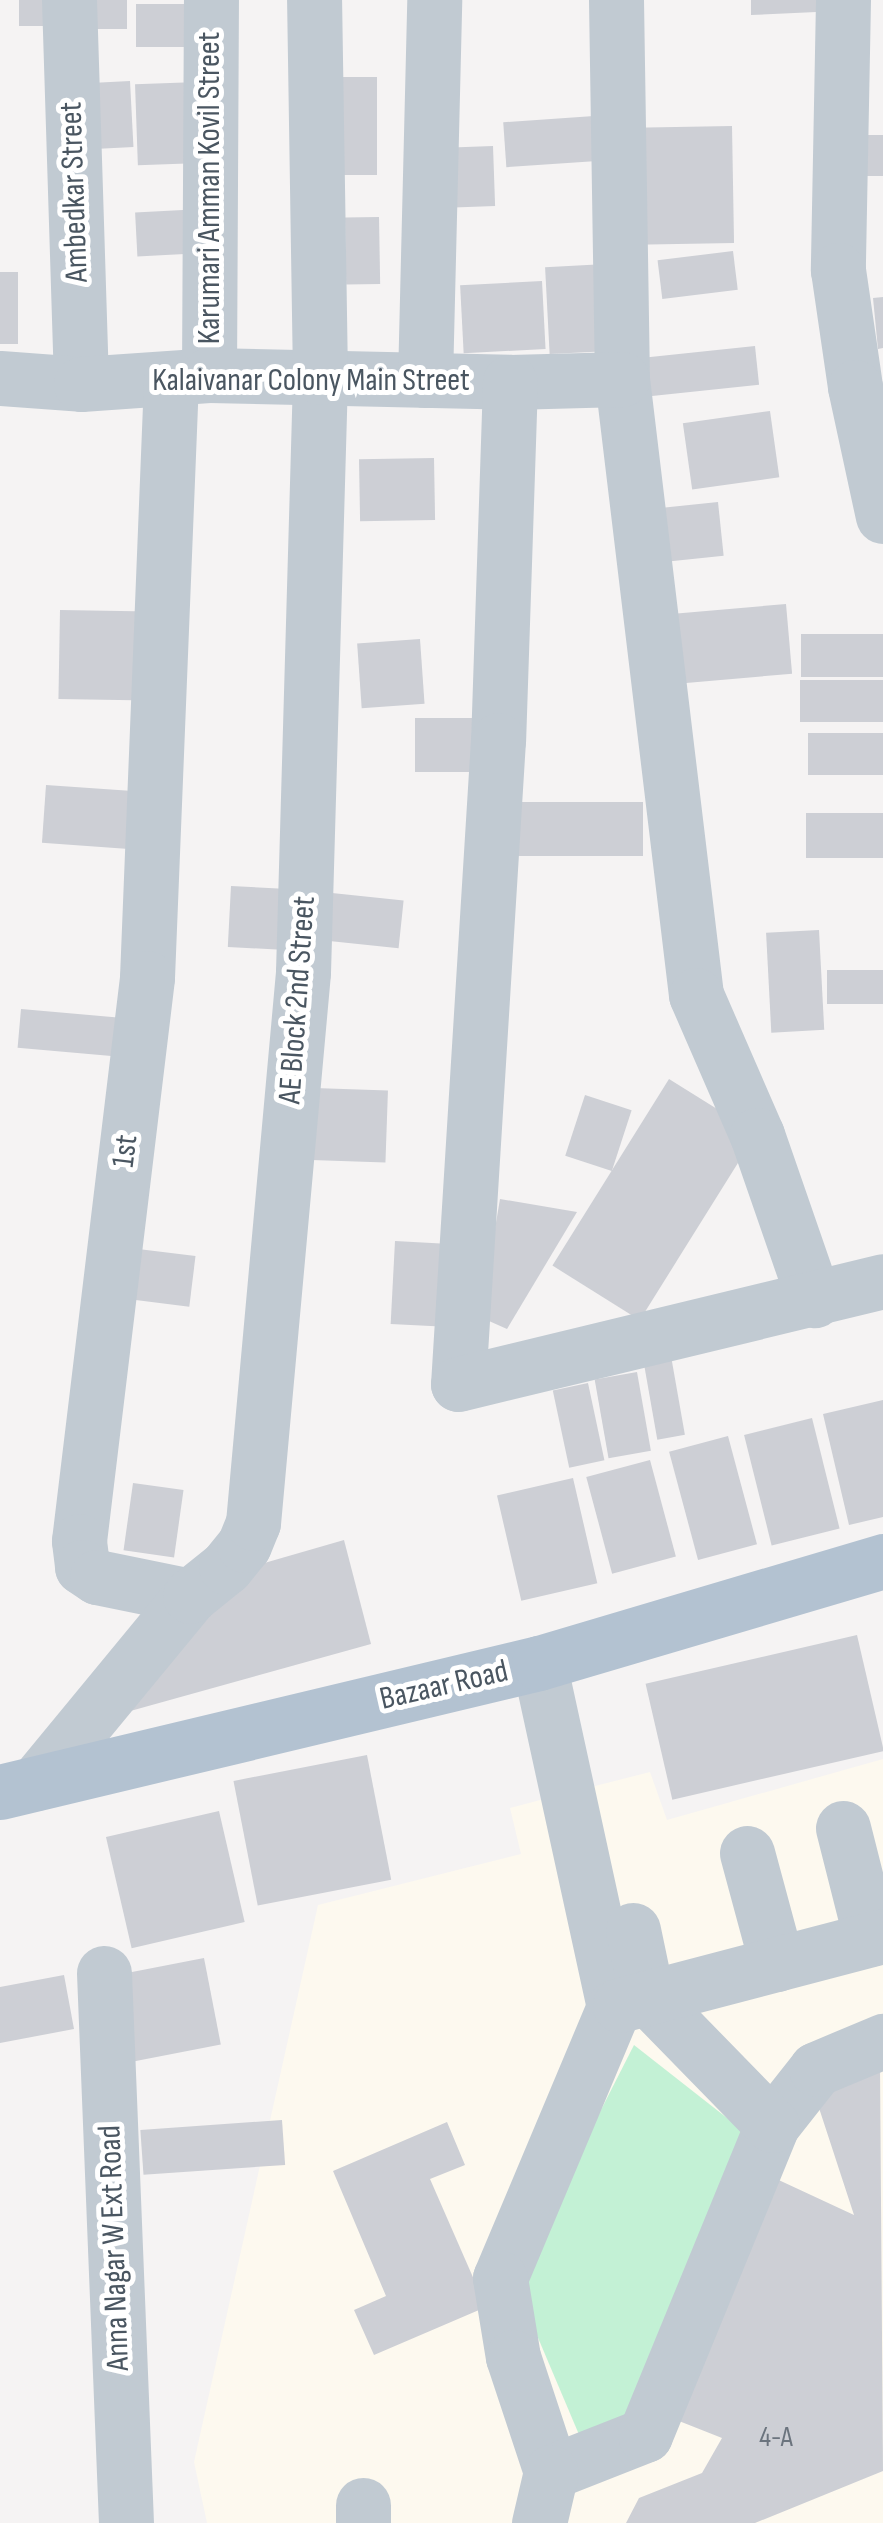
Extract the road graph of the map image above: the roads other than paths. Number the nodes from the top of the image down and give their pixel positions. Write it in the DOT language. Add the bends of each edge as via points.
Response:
graph roads {
  1 [pos="69,0"];
  2 [pos="211,0"];
  3 [pos="314,0"];
  4 [pos="434,0"];
  5 [pos="616,0"];
  6 [pos="843,0"];
  7 [pos="320,377"];
  8 [pos="0,378"];
  9 [pos="190,378"];
  10 [pos="622,379"];
  11 [pos="425,380"];
  12 [pos="510,382"];
  13 [pos="81,384"];
  14 [pos="883,516"];
  15 [pos="883,1280"];
  16 [pos="814,1300"];
  17 [pos="883,1561"];
  18 [pos="190,1596"];
  19 [pos="556,1658"];
  20 [pos="18,1788"];
  21 [pos="843,1828"];
  22 [pos="747,1853"];
  23 [pos="877,1938"];
  24 [pos="777,1964"];
  25 [pos="104,1973"];
  26 [pos="631,2002"];
  27 [pos="883,2041"];
  28 [pos="772,2125"];
  29 [pos="545,2497"];
  30 [pos="126,2523"];
  1 -- 13 [label="street, Ambedkar Street"];
  2 -- 9 [label="street, Karumari Amman Kovil Street"];
  3 -- 7 [label="street, AE Block 2nd Street"];
  4 -- 11 [label="street"];
  5 -- 10 [label="street"];
  6 -- 14 [label="street" via="838,270"];
  7 -- 9 [label="street, Kalaivanar Colony Main Street"];
  7 -- 11 [label="street, Kalaivanar Colony Main Street"];
  7 -- 18 [label="street, AE Block 2nd Street" via="303,972 253,1524 226,1567"];
  8 -- 13 [label="street, Kalaivanar Colony Main Street"];
  9 -- 13 [label="street, Kalaivanar Colony Main Street"];
  9 -- 18 [label="street, 1st" via="147,978 80,1541 82,1567 96,1577"];
  10 -- 12 [label="street, Kalaivanar Colony Main Street"];
  10 -- 16 [label="street" via="696,996 757,1135"];
  11 -- 12 [label="street, Kalaivanar Colony Main Street"];
  12 -- 16 [label="street" via="498,740 458,1384"];
  15 -- 16 [label="street"];
  17 -- 19 [label="main road, Bazaar Road"];
  18 -- 20 [label="street"];
  19 -- 20 [label="main road, Bazaar Road"];
  19 -- 26 [label="street"];
  21 -- 23 [label="street"];
  22 -- 24 [label="street"];
  23 -- 24 [label="street"];
  24 -- 26 [label="street"];
  25 -- 30 [label="street, Anna Nagar W Ext Road"];
  26 -- 28 [label="street"];
  26 -- 29 [label="street" via="500,2278"];
  27 -- 28 [label="street" via="816,2068"];
  28 -- 29 [label="street" via="645,2436"];
}
